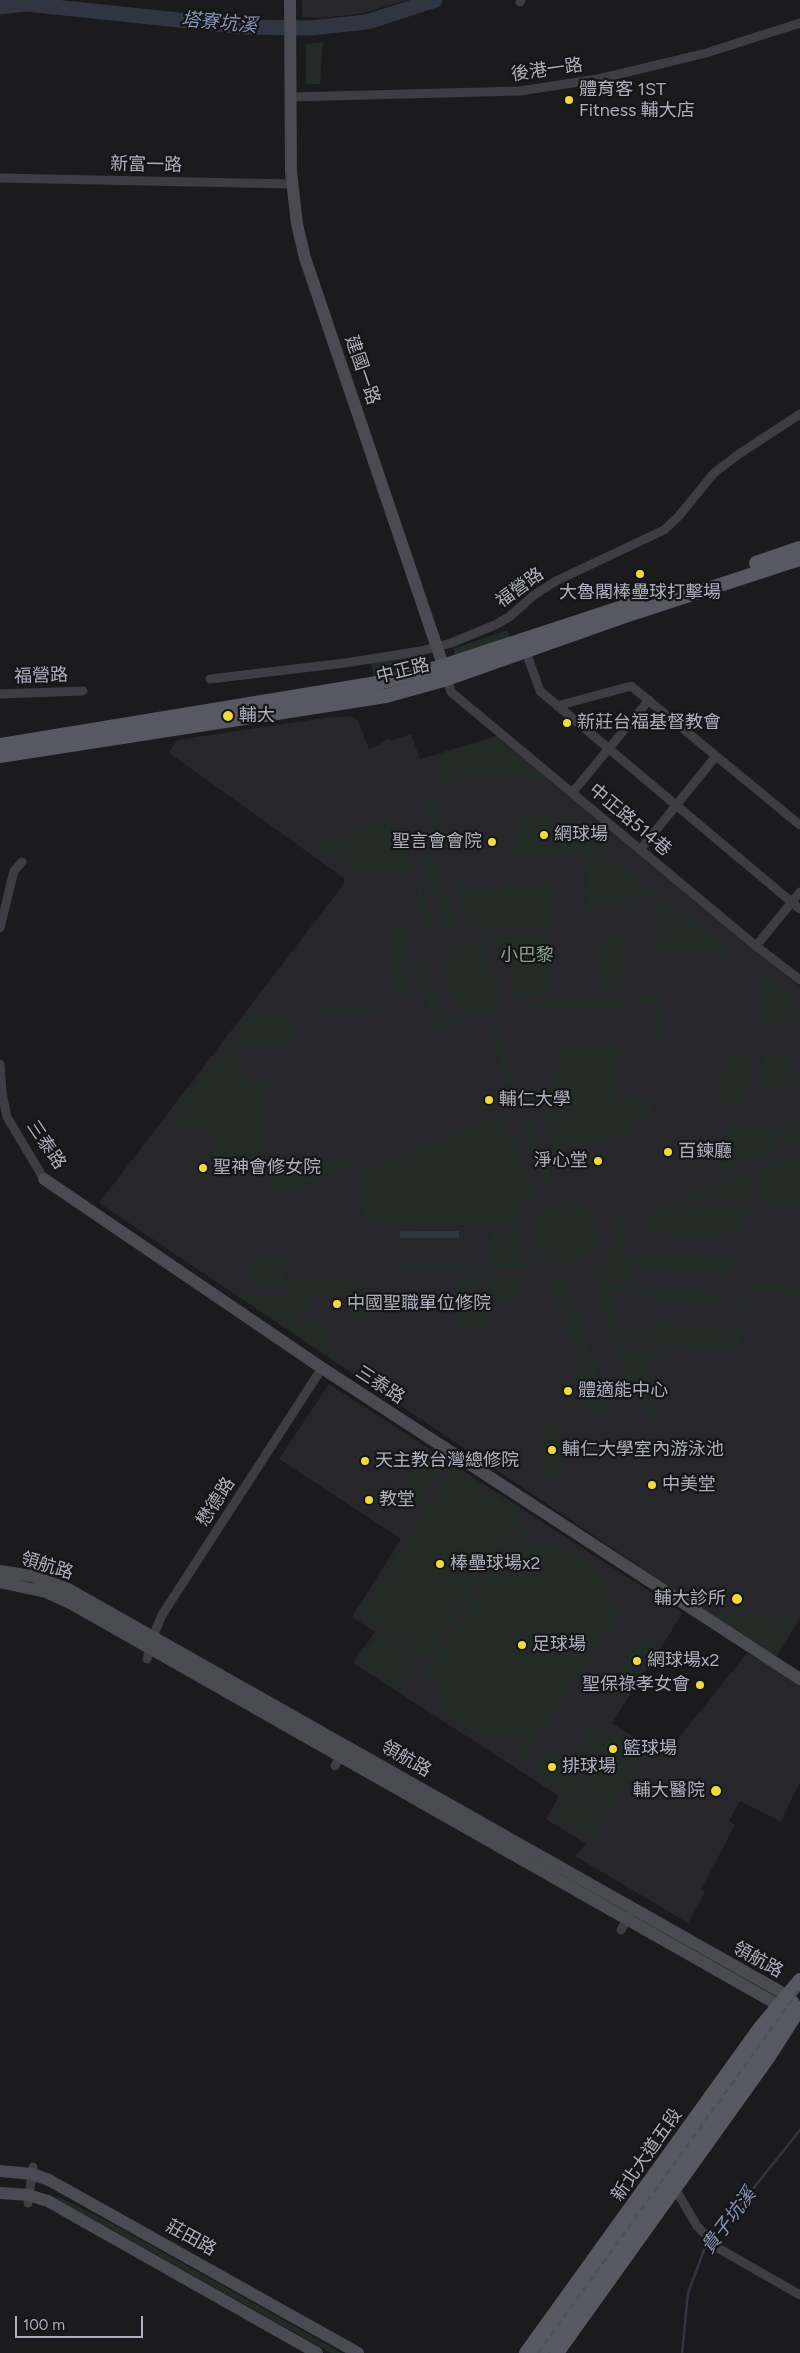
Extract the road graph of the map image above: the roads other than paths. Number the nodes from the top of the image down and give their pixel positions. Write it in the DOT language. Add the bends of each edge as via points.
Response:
graph roads {
  1 [pos="290,4"];
  2 [pos="800,23"];
  3 [pos="291,97"];
  4 [pos="0,178"];
  5 [pos="292,184"];
  6 [pos="800,414"];
  7 [pos="800,548"];
  8 [pos="800,559"];
  9 [pos="437,647"];
  10 [pos="526,652"];
  11 [pos="445,672"];
  12 [pos="210,679"];
  13 [pos="83,691"];
  14 [pos="369,691"];
  15 [pos="0,694"];
  16 [pos="649,700"];
  17 [pos="557,706"];
  18 [pos="0,745"];
  19 [pos="608,749"];
  20 [pos="0,756"];
  21 [pos="716,756"];
  22 [pos="572,793"];
  23 [pos="676,805"];
  24 [pos="800,825"];
  25 [pos="640,850"];
  26 [pos="22,862"];
  27 [pos="800,892"];
  28 [pos="792,902"];
  29 [pos="800,909"];
  30 [pos="0,928"];
  31 [pos="756,946"];
  32 [pos="800,980"];
  33 [pos="0,1064"];
  34 [pos="2,1103"];
  35 [pos="44,1179"];
  36 [pos="322,1368"];
  37 [pos="0,1571"];
  38 [pos="0,1582"];
  39 [pos="150,1647"];
  40 [pos="800,1679"];
  41 [pos="630,1914"];
  42 [pos="620,1930"];
  43 [pos="794,1997"];
  44 [pos="32,2170"];
  45 [pos="0,2171"];
  46 [pos="669,2176"];
  47 [pos="0,2193"];
  48 [pos="28,2199"];
  49 [pos="800,2296"];
  50 [pos="317,2353"];
  51 [pos="358,2353"];
  52 [pos="526,2353"];
  53 [pos="541,2353"];
  54 [pos="557,2353"];
  1 -- 3 [label="street, 建國一路"];
  2 -- 3 [label="street, 後港一路" via="706,53 598,79 520,91"];
  3 -- 5 [label="street, 建國一路"];
  4 -- 5 [label="street, 新富一路"];
  5 -- 9 [label="street, 建國一路" via="305,258"];
  6 -- 9 [label="street, 福營路" via="714,473 664,530 556,581 495,625"];
  7 -- 11 [label="main road, 中正路"];
  8 -- 10 [label="main road, 中正路"];
  9 -- 11 [label="street, 建國一路"];
  9 -- 12 [label="street, 福營路" via="345,663"];
  10 -- 11 [label="main road, 中正路"];
  10 -- 17 [label="street" via="540,691"];
  11 -- 14 [label="main road, 中正路" via="418,674"];
  11 -- 22 [label="street, 中正路514巷" via="452,692"];
  13 -- 15 [label="street, 福營路"];
  14 -- 18 [label="main road, 中正路"];
  14 -- 20 [label="main road, 中正路"];
  16 -- 17 [label="street" via="631,686"];
  16 -- 19 [label="street"];
  16 -- 21 [label="street"];
  17 -- 19 [label="street"];
  19 -- 22 [label="street"];
  19 -- 23 [label="street"];
  21 -- 23 [label="street"];
  21 -- 24 [label="street"];
  22 -- 25 [label="street, 中正路514巷"];
  23 -- 25 [label="street"];
  23 -- 28 [label="street"];
  25 -- 31 [label="street, 中正路514巷"];
  26 -- 30 [label="street" via="14,871"];
  27 -- 28 [label="street"];
  28 -- 29 [label="street"];
  28 -- 31 [label="street"];
  31 -- 32 [label="street, 中正路514巷"];
  33 -- 34 [label="street, 三泰路"];
  34 -- 35 [label="street, 三泰路"];
  35 -- 36 [label="street, 三泰路"];
  36 -- 39 [label="street, 懋德路" via="162,1615"];
  36 -- 40 [label="street, 三泰路"];
  37 -- 39 [label="street, 領航路" via="56,1583"];
  38 -- 39 [label="street, 領航路" via="35,1588 57,1596"];
  39 -- 41 [label="street, 領航路"];
  39 -- 41 [label="street, 領航路" via="338,1761"];
  41 -- 42 [label="street"];
  41 -- 43 [label="street, 領航路"];
  43 -- 46 [label="main road, 新北大道五段" via="759,2029"];
  43 -- 46 [label="main road, 新北大道五段" via="768,2058"];
  44 -- 45 [label="street, 莊田路"];
  44 -- 48 [label="street"];
  44 -- 51 [label="street, 莊田路" via="137,2224 334,2335"];
  46 -- 49 [label="street" via="703,2234 718,2248"];
  46 -- 52 [label="main road, 新北大道五段"];
  46 -- 53 [label="main road, 新北大道五段"];
  46 -- 54 [label="main road, 新北大道五段"];
  47 -- 48 [label="street"];
  48 -- 50 [label="street" via="48,2201"];
}
